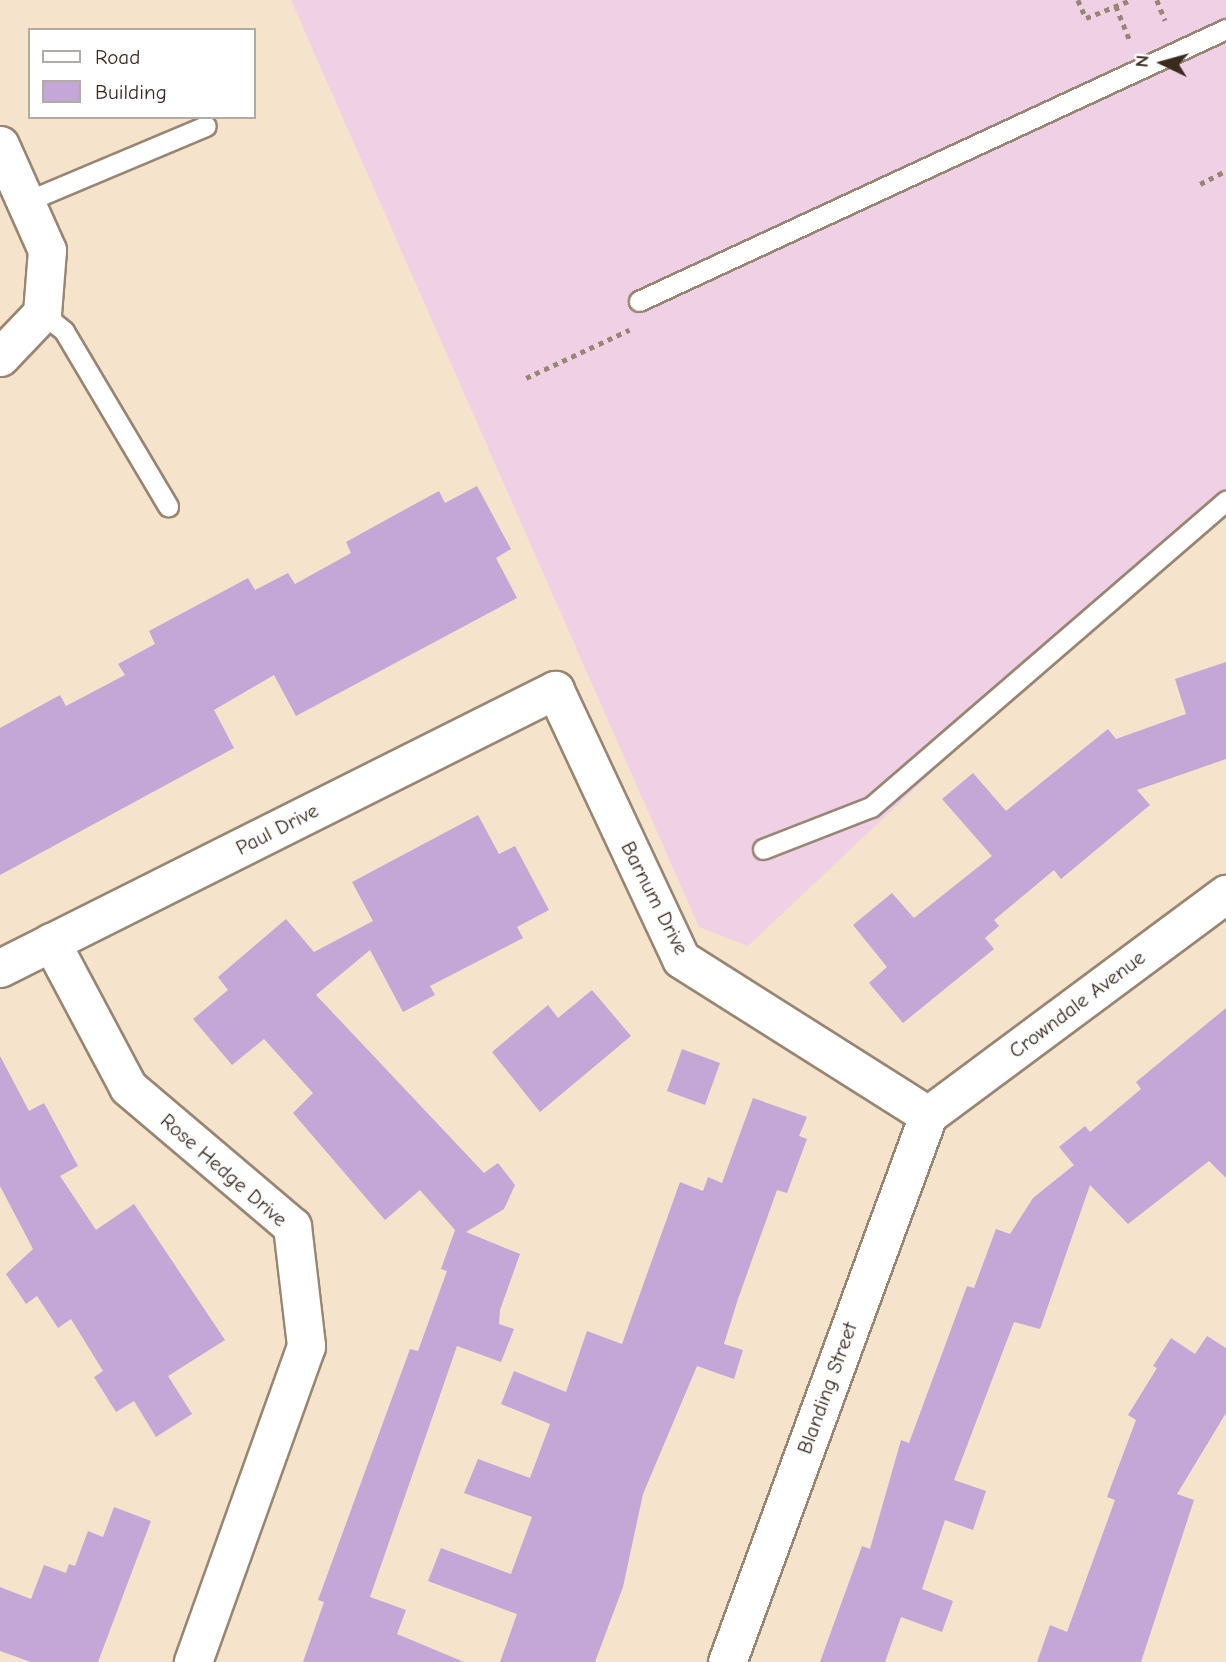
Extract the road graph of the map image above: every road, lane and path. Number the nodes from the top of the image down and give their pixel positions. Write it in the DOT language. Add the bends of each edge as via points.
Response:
graph roads {
  1 [pos="1078,0"];
  2 [pos="1131,0"];
  3 [pos="1157,0"];
  4 [pos="1116,6"];
  5 [pos="1165,20"];
  6 [pos="1226,29"];
  7 [pos="1130,40"];
  8 [pos="206,126"];
  9 [pos="0,145"];
  10 [pos="1226,172"];
  11 [pos="1200,184"];
  12 [pos="25,202"];
  13 [pos="639,301"];
  14 [pos="43,313"];
  15 [pos="0,356"];
  16 [pos="1226,501"];
  17 [pos="169,506"];
  18 [pos="555,690"];
  19 [pos="763,849"];
  20 [pos="1226,894"];
  21 [pos="51,942"];
  22 [pos="0,968"];
  23 [pos="928,1115"];
  24 [pos="193,1662"];
  25 [pos="727,1662"];
  1 -- 4 [label="path" via="1086,18"];
  2 -- 4 [label="path"];
  3 -- 5 [label="path"];
  4 -- 7 [label="path"];
  6 -- 13 [label="lane"];
  8 -- 12 [label="lane"];
  9 -- 12 [label="street"];
  10 -- 11 [label="path"];
  12 -- 14 [label="street" via="47,250"];
  14 -- 15 [label="street"];
  14 -- 17 [label="lane" via="64,331"];
  16 -- 19 [label="lane" via="871,807"];
  18 -- 21 [label="street, Paul Drive"];
  18 -- 23 [label="street, Barnum Drive" via="681,959"];
  20 -- 23 [label="street, Crowndale Avenue"];
  21 -- 22 [label="street, Paul Drive"];
  21 -- 24 [label="street, Rose Hedge Drive" via="128,1087 292,1226 306,1346"];
  23 -- 25 [label="street, Blanding Street"];
}
